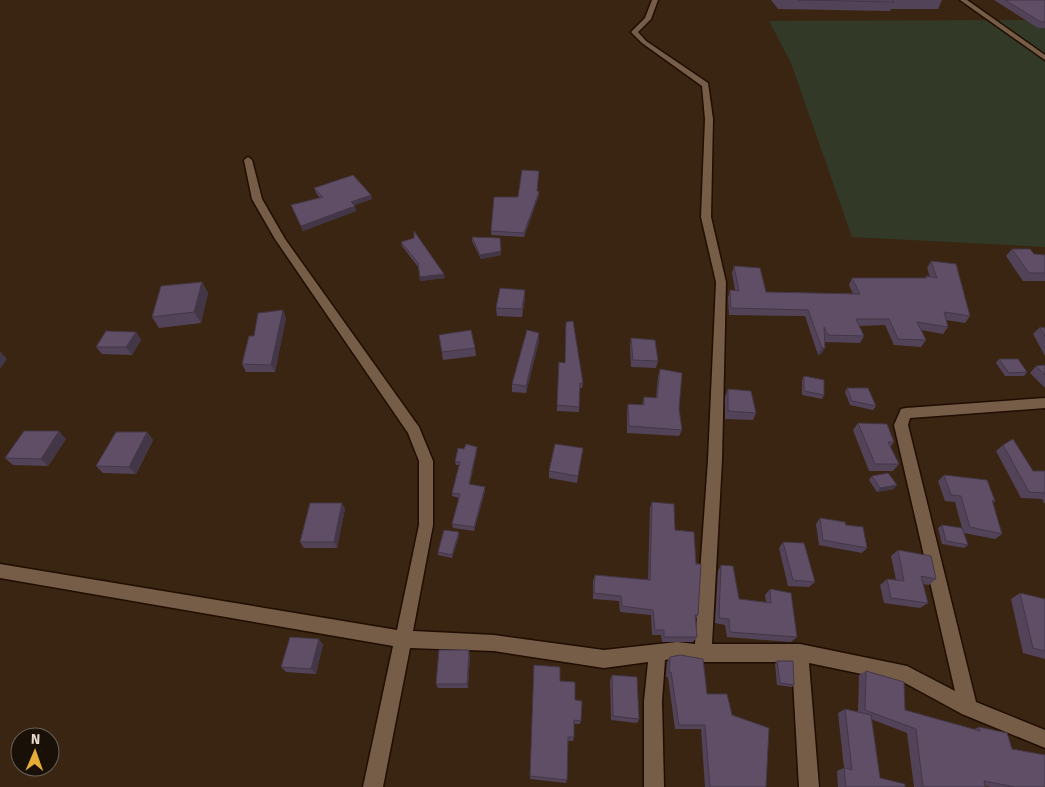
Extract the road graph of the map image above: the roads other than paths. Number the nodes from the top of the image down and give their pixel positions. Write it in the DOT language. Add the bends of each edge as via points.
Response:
graph roads {
  1 [pos="655,0"];
  2 [pos="963,0"];
  3 [pos="1045,58"];
  4 [pos="248,160"];
  5 [pos="1045,403"];
  6 [pos="0,571"];
  7 [pos="403,639"];
  8 [pos="657,652"];
  9 [pos="703,653"];
  10 [pos="800,653"];
  11 [pos="968,708"];
  12 [pos="1045,739"];
  13 [pos="373,787"];
  14 [pos="654,787"];
  15 [pos="809,787"];
  1 -- 9 [label="street" via="648,18 634,32 705,86 709,120 706,217 721,282 715,460"];
  2 -- 3 [label="street"];
  4 -- 7 [label="street" via="258,199 280,239 414,431 426,461 426,525"];
  5 -- 11 [label="street" via="906,413 901,425"];
  6 -- 7 [label="street"];
  7 -- 8 [label="street" via="494,643 604,659"];
  7 -- 13 [label="street"];
  8 -- 9 [label="street"];
  8 -- 14 [label="street" via="653,693"];
  9 -- 10 [label="street"];
  10 -- 11 [label="street" via="907,675"];
  10 -- 15 [label="street"];
  11 -- 12 [label="street"];
}
